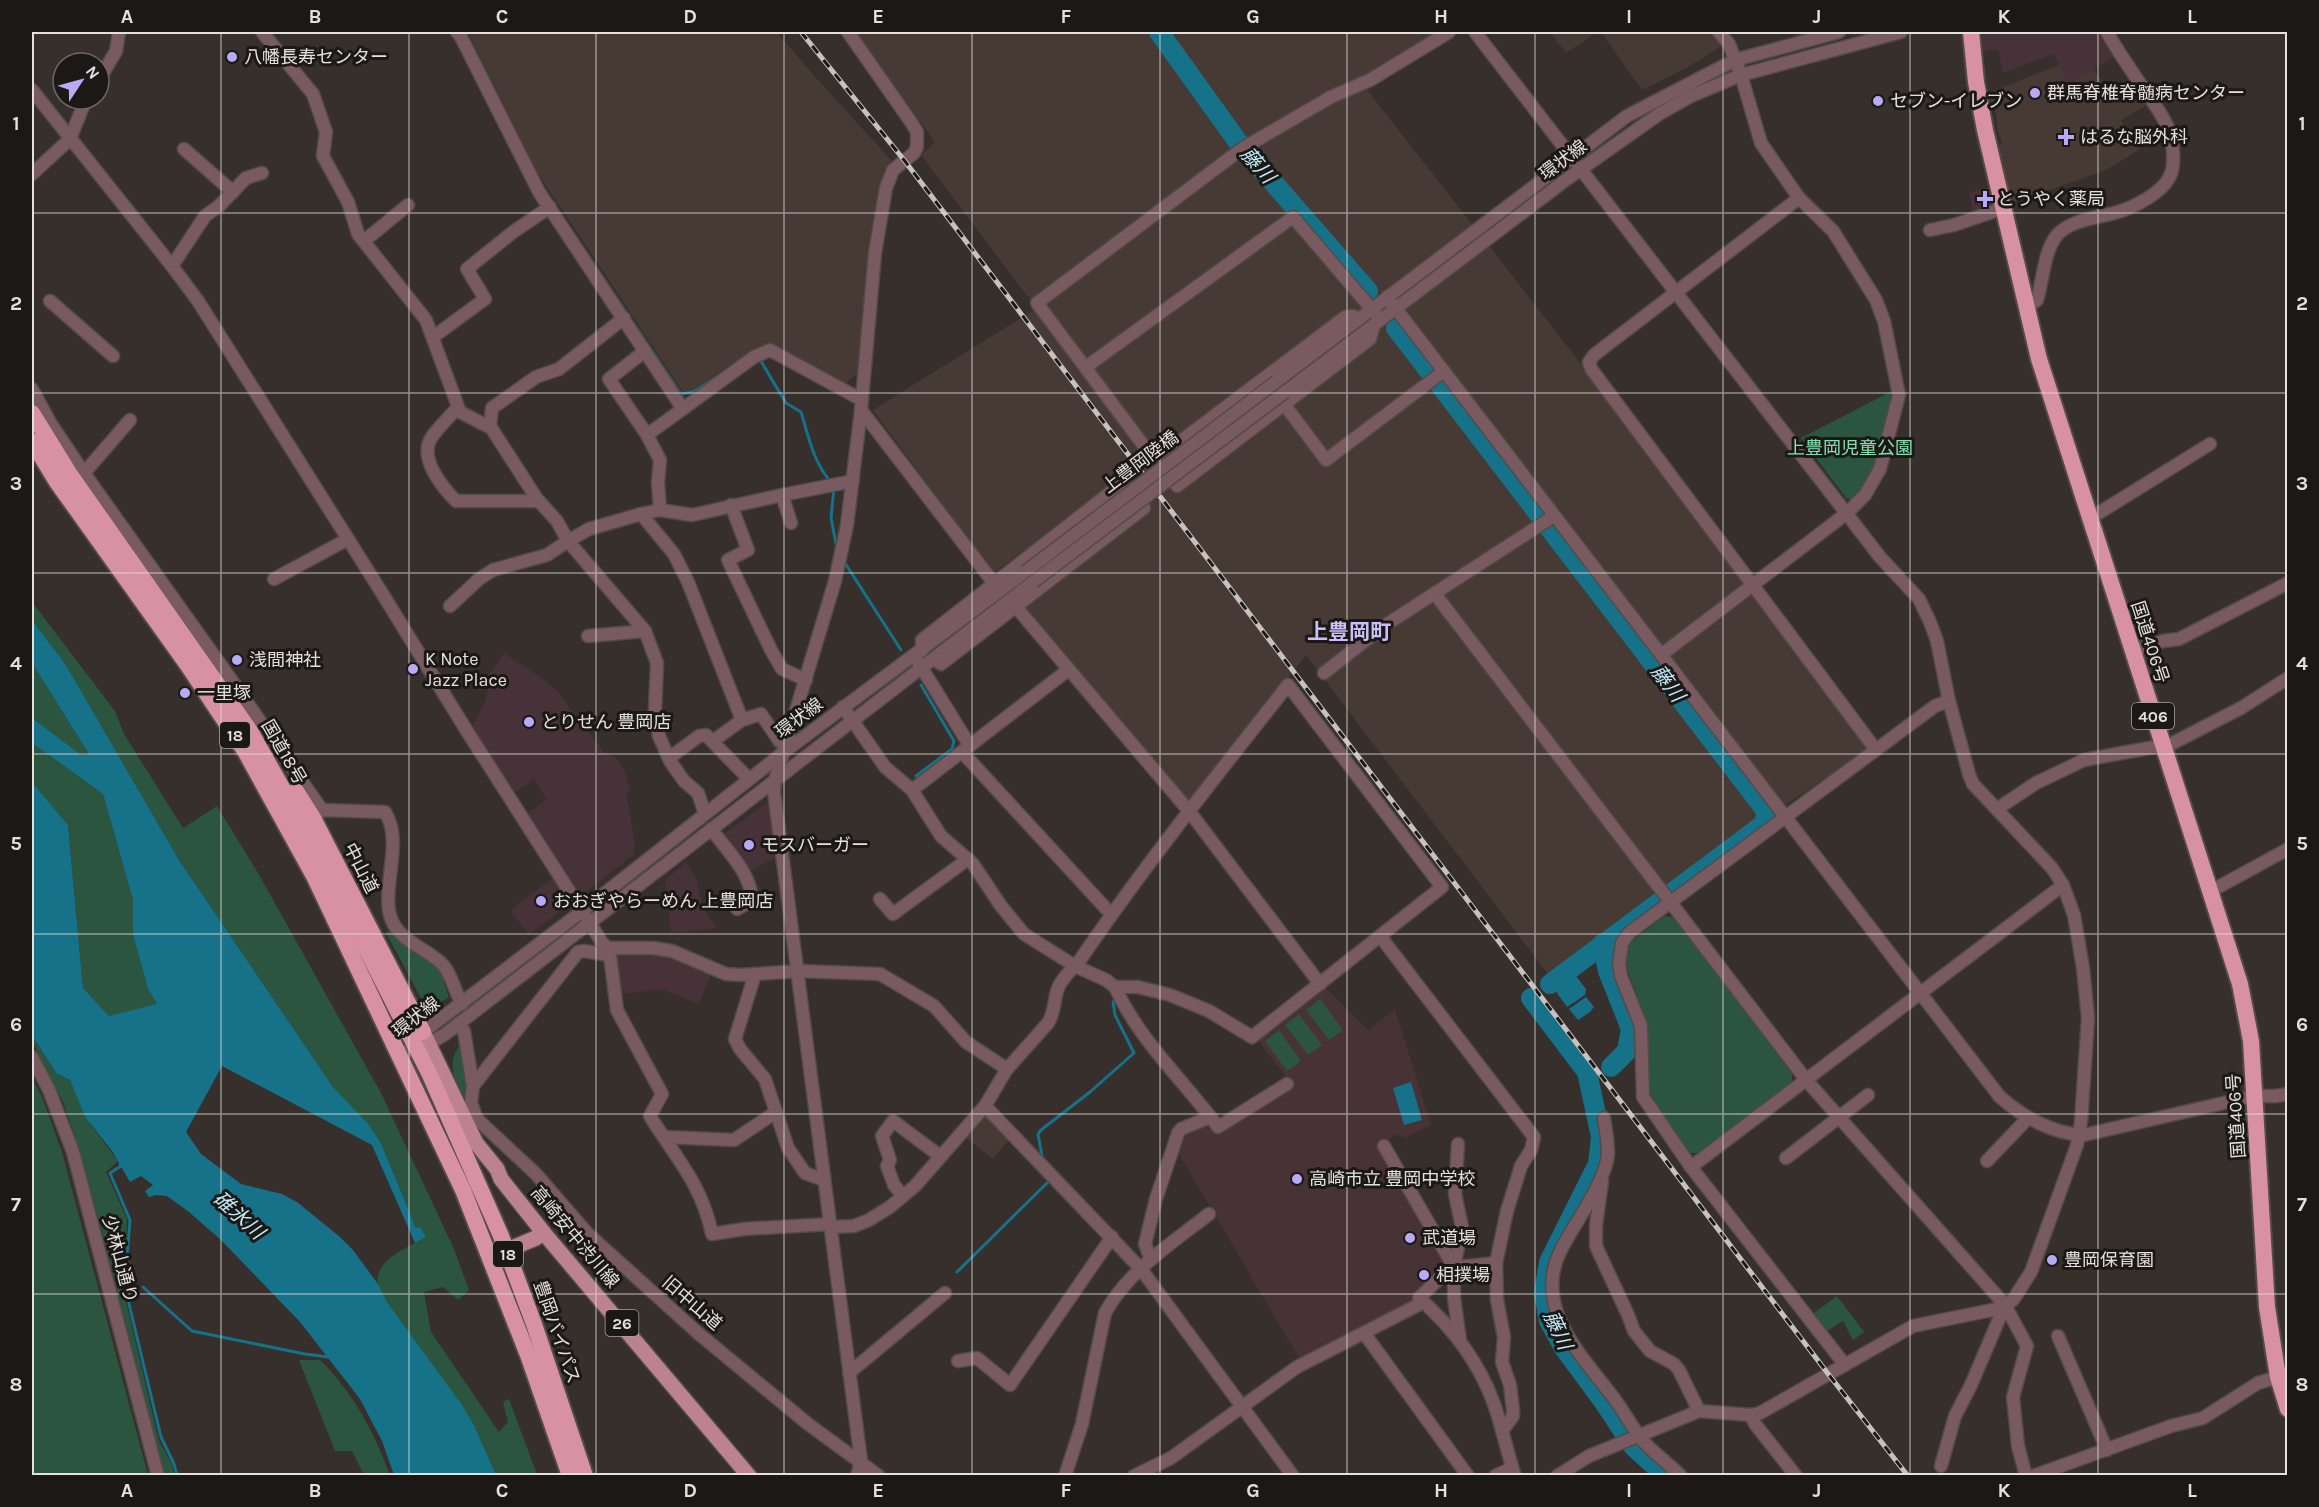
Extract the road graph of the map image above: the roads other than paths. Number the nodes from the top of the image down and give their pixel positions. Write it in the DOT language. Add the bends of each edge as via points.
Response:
graph roads {
  1 [pos="119,32"];
  2 [pos="262,32"];
  3 [pos="457,32"];
  4 [pos="848,32"];
  5 [pos="1449,32"];
  6 [pos="1475,32"];
  7 [pos="1839,32"];
  8 [pos="1901,32"];
  9 [pos="1971,32"];
  10 [pos="2107,32"];
  11 [pos="1723,33"];
  12 [pos="111,60"];
  13 [pos="1735,60"];
  14 [pos="1741,75"];
  15 [pos="32,90"];
  16 [pos="81,111"];
  17 [pos="70,139"];
  18 [pos="184,149"];
  19 [pos="1571,157"];
  20 [pos="1581,170"];
  21 [pos="32,174"];
  22 [pos="262,174"];
  23 [pos="233,192"];
  24 [pos="1799,198"];
  25 [pos="408,205"];
  26 [pos="550,207"];
  27 [pos="2004,208"];
  28 [pos="1930,230"];
  29 [pos="364,241"];
  30 [pos="172,266"];
  31 [pos="1676,293"];
  32 [pos="1387,297"];
  33 [pos="50,302"];
  34 [pos="2027,307"];
  35 [pos="1372,309"];
  36 [pos="1396,309"];
  37 [pos="624,318"];
  38 [pos="1378,323"];
  39 [pos="433,337"];
  40 [pos="645,351"];
  41 [pos="113,356"];
  42 [pos="1086,367"];
  43 [pos="1444,371"];
  44 [pos="1280,388"];
  45 [pos="32,389"];
  46 [pos="862,405"];
  47 [pos="458,407"];
  48 [pos="683,409"];
  49 [pos="32,413"];
  50 [pos="130,420"];
  51 [pos="491,428"];
  52 [pos="647,435"];
  53 [pos="32,441"];
  54 [pos="2210,444"];
  55 [pos="1157,459"];
  56 [pos="84,474"];
  57 [pos="853,481"];
  58 [pos="782,495"];
  59 [pos="539,501"];
  60 [pos="731,505"];
  61 [pos="660,510"];
  62 [pos="1847,513"];
  63 [pos="641,514"];
  64 [pos="1554,516"];
  65 [pos="2089,519"];
  66 [pos="791,523"];
  67 [pos="348,539"];
  68 [pos="568,541"];
  69 [pos="1029,577"];
  70 [pos="274,579"];
  71 [pos="993,582"];
  72 [pos="2288,583"];
  73 [pos="1754,584"];
  74 [pos="1435,594"];
  75 [pos="450,606"];
  76 [pos="1016,608"];
  77 [pos="645,631"];
  78 [pos="588,636"];
  79 [pos="2133,651"];
  80 [pos="918,654"];
  81 [pos="1661,655"];
  82 [pos="933,659"];
  83 [pos="921,668"];
  84 [pos="1068,670"];
  85 [pos="1324,672"];
  86 [pos="2288,678"];
  87 [pos="806,680"];
  88 [pos="1948,701"];
  89 [pos="843,707"];
  90 [pos="742,720"];
  91 [pos="853,722"];
  92 [pos="713,741"];
  93 [pos="2163,745"];
  94 [pos="786,746"];
  95 [pos="966,749"];
  96 [pos="1876,750"];
  97 [pos="669,758"];
  98 [pos="749,779"];
  99 [pos="775,780"];
  100 [pos="912,790"];
  101 [pos="1997,809"];
  102 [pos="1189,811"];
  103 [pos="705,814"];
  104 [pos="1784,818"];
  105 [pos="314,819"];
  106 [pos="711,829"];
  107 [pos="2288,849"];
  108 [pos="968,859"];
  109 [pos="2063,885"];
  110 [pos="2211,891"];
  111 [pos="880,899"];
  112 [pos="1671,902"];
  113 [pos="737,909"];
  114 [pos="581,912"];
  115 [pos="1111,914"];
  116 [pos="589,924"];
  117 [pos="1380,936"];
  118 [pos="609,951"];
  119 [pos="1075,966"];
  120 [pos="799,971"];
  121 [pos="755,974"];
  122 [pos="1320,984"];
  123 [pos="1115,987"];
  124 [pos="1919,994"];
  125 [pos="462,1004"];
  126 [pos="458,1024"];
  127 [pos="420,1042"];
  128 [pos="399,1052"];
  129 [pos="32,1057"];
  130 [pos="1007,1069"];
  131 [pos="1807,1080"];
  132 [pos="1287,1084"];
  133 [pos="473,1086"];
  134 [pos="2288,1094"];
  135 [pos="1868,1095"];
  136 [pos="2254,1096"];
  137 [pos="985,1106"];
  138 [pos="776,1113"];
  139 [pos="1210,1117"];
  140 [pos="1840,1117"];
  141 [pos="1604,1118"];
  142 [pos="2028,1118"];
  143 [pos="2080,1135"];
  144 [pos="664,1137"];
  145 [pos="1458,1144"];
  146 [pos="1384,1146"];
  147 [pos="513,1154"];
  148 [pos="940,1156"];
  149 [pos="1786,1158"];
  150 [pos="1987,1161"];
  151 [pos="1691,1167"];
  152 [pos="497,1169"];
  153 [pos="1603,1173"];
  154 [pos="825,1180"];
  155 [pos="903,1196"];
  156 [pos="1209,1214"];
  157 [pos="831,1226"];
  158 [pos="543,1232"];
  159 [pos="1112,1237"];
  160 [pos="507,1250"];
  161 [pos="490,1257"];
  162 [pos="1151,1260"];
  163 [pos="1496,1263"];
  164 [pos="1454,1267"];
  165 [pos="1141,1269"];
  166 [pos="945,1293"];
  167 [pos="1422,1301"];
  168 [pos="2005,1305"];
  169 [pos="1364,1333"];
  170 [pos="2058,1336"];
  171 [pos="1460,1341"];
  172 [pos="958,1361"];
  173 [pos="1845,1365"];
  174 [pos="849,1373"];
  175 [pos="2278,1377"];
  176 [pos="2286,1400"];
  177 [pos="1243,1407"];
  178 [pos="1699,1411"];
  179 [pos="1751,1415"];
  180 [pos="1502,1431"];
  181 [pos="1637,1436"];
  182 [pos="2108,1450"];
  183 [pos="861,1461"];
  184 [pos="1941,1466"];
  185 [pos="1514,1472"];
  186 [pos="158,1476"];
  187 [pos="570,1476"];
  188 [pos="585,1476"];
  189 [pos="749,1476"];
  190 [pos="857,1476"];
  191 [pos="879,1476"];
  192 [pos="1065,1476"];
  193 [pos="1134,1476"];
  194 [pos="1293,1476"];
  195 [pos="1468,1476"];
  196 [pos="1495,1476"];
  197 [pos="1557,1476"];
  198 [pos="1681,1476"];
  199 [pos="1796,1476"];
  200 [pos="2026,1476"];
  201 [pos="2033,1476"];
  1 -- 12 [label="street"];
  2 -- 29 [label="street" via="312,94 326,132 323,156"];
  3 -- 26 [label="street"];
  4 -- 46 [label="street" via="911,122 918,140 914,153 893,170 886,189 875,253"];
  5 -- 42 [label="street" via="1370,80 1331,97 1243,148 1037,303"];
  6 -- 19 [label="street"];
  7 -- 13 [label="street, 環状線"];
  8 -- 14 [label="street, 環状線"];
  9 -- 27 [label="highway, 国道406号 / 406" via="1976,82"];
  10 -- 34 [label="street" via="2169,132 2171,174 2168,181 2136,204 2059,232 2050,248 2037,300"];
  11 -- 13 [label="street"];
  13 -- 14 [label="street"];
  13 -- 19 [label="street, 環状線" via="1627,116"];
  14 -- 20 [label="street, 環状線" via="1659,114"];
  14 -- 24 [label="street" via="1761,143"];
  15 -- 17 [label="street"];
  16 -- 17 [label="street"];
  17 -- 21 [label="street"];
  17 -- 30 [label="street"];
  18 -- 23 [label="street"];
  19 -- 20 [label="street"];
  19 -- 32 [label="street, 環状線"];
  20 -- 31 [label="street"];
  20 -- 36 [label="street, 環状線"];
  22 -- 23 [label="street" via="246,178"];
  23 -- 30 [label="street" via="205,216"];
  24 -- 31 [label="street"];
  24 -- 62 [label="street" via="1833,231 1876,300 1899,396 1880,470 1865,495"];
  25 -- 29 [label="street"];
  26 -- 37 [label="street"];
  26 -- 39 [label="street" via="467,269 485,298"];
  27 -- 28 [label="street"];
  27 -- 34 [label="highway, 国道406号 / 406"];
  29 -- 39 [label="street" via="426,320"];
  30 -- 67 [label="street" via="219,333"];
  31 -- 62 [label="street"];
  31 -- 73 [label="street" via="1589,362"];
  32 -- 35 [label="street, 環状線"];
  32 -- 36 [label="street"];
  33 -- 41 [label="street"];
  34 -- 65 [label="highway, 国道406号 / 406"];
  35 -- 38 [label="street"];
  35 -- 42 [label="street" via="1293,217"];
  35 -- 44 [label="street, 環状線"];
  36 -- 38 [label="street, 環状線"];
  36 -- 43 [label="street"];
  37 -- 40 [label="street"];
  37 -- 51 [label="street" via="559,369 536,377 492,408"];
  38 -- 44 [label="street, 環状線"];
  39 -- 47 [label="street"];
  40 -- 48 [label="street"];
  40 -- 52 [label="street" via="609,379"];
  42 -- 55 [label="street"];
  43 -- 44 [label="street" via="1326,459"];
  43 -- 64 [label="street"];
  44 -- 55 [label="street"];
  44 -- 55 [label="street" via="1177,486"];
  44 -- 69 [label="street, 上豊岡陸橋, bridge"];
  45 -- 56 [label="street"];
  46 -- 48 [label="street" via="770,350 754,357"];
  46 -- 57 [label="street"];
  46 -- 71 [label="street"];
  47 -- 51 [label="street" via="460,412"];
  47 -- 59 [label="street" via="428,445 430,463 447,492 456,501"];
  48 -- 52 [label="street"];
  49 -- 105 [label="highway, 国道18号 / 18" via="69,472"];
  50 -- 56 [label="street"];
  51 -- 59 [label="street"];
  52 -- 61 [label="street" via="660,460"];
  53 -- 128 [label="highway, 国道18号 / 18" via="245,750 315,878"];
  54 -- 65 [label="street"];
  56 -- 105 [label="street" via="231,678"];
  57 -- 58 [label="street"];
  57 -- 87 [label="street" via="835,582"];
  58 -- 60 [label="street"];
  58 -- 66 [label="street"];
  59 -- 68 [label="street" via="557,520"];
  60 -- 61 [label="street" via="692,515"];
  60 -- 87 [label="street" via="748,550 728,560 782,669"];
  61 -- 63 [label="street"];
  62 -- 73 [label="street"];
  62 -- 88 [label="street" via="1919,599 1938,641"];
  63 -- 68 [label="street" via="589,529"];
  63 -- 90 [label="street" via="674,554 688,582"];
  64 -- 74 [label="street"];
  64 -- 81 [label="street"];
  65 -- 79 [label="highway, 国道406号 / 406"];
  67 -- 70 [label="street"];
  67 -- 114 [label="street"];
  68 -- 75 [label="street" via="548,555 493,570"];
  68 -- 77 [label="street"];
  69 -- 80 [label="street, 環状線"];
  69 -- 82 [label="street, 環状線"];
  71 -- 76 [label="street" via="1125,481 1144,508"];
  71 -- 80 [label="street" via="922,639"];
  72 -- 79 [label="street" via="2179,639"];
  73 -- 81 [label="street"];
  73 -- 96 [label="street"];
  74 -- 85 [label="street" via="1384,626"];
  74 -- 112 [label="street"];
  76 -- 82 [label="street" via="941,664"];
  76 -- 84 [label="street"];
  77 -- 78 [label="street"];
  77 -- 97 [label="street" via="657,663 656,710"];
  79 -- 93 [label="highway, 国道406号 / 406"];
  80 -- 83 [label="street"];
  80 -- 89 [label="street, 環状線"];
  81 -- 104 [label="street"];
  82 -- 83 [label="street, 環状線"];
  83 -- 91 [label="street, 環状線"];
  83 -- 95 [label="street"];
  84 -- 95 [label="street"];
  84 -- 102 [label="street"];
  86 -- 93 [label="street" via="2241,708"];
  87 -- 94 [label="street"];
  88 -- 96 [label="street" via="1935,706"];
  88 -- 101 [label="street" via="1973,784"];
  89 -- 91 [label="street"];
  89 -- 94 [label="street, 環状線"];
  90 -- 92 [label="street"];
  90 -- 94 [label="street" via="761,714"];
  91 -- 99 [label="street, 環状線"];
  91 -- 100 [label="street" via="885,767"];
  92 -- 97 [label="street" via="706,735 699,736"];
  92 -- 98 [label="street"];
  93 -- 101 [label="street" via="2084,759 2036,783"];
  93 -- 110 [label="highway, 国道406号 / 406"];
  94 -- 98 [label="street, 環状線"];
  94 -- 99 [label="street"];
  95 -- 100 [label="street"];
  95 -- 115 [label="street"];
  96 -- 104 [label="street"];
  97 -- 103 [label="street" via="684,782 698,793"];
  98 -- 103 [label="street, 環状線"];
  99 -- 106 [label="street, 環状線"];
  99 -- 120 [label="street"];
  100 -- 108 [label="street" via="941,836"];
  101 -- 109 [label="street" via="2043,857"];
  102 -- 115 [label="street"];
  102 -- 117 [label="street" via="1288,685 1442,887"];
  102 -- 122 [label="street"];
  103 -- 114 [label="street, 環状線"];
  104 -- 112 [label="street"];
  104 -- 124 [label="street"];
  105 -- 125 [label="street" via="385,812 393,839 391,918 398,930 446,968"];
  105 -- 127 [label="highway, 中山道 / 18"];
  106 -- 113 [label="street" via="748,883 752,900"];
  106 -- 116 [label="street, 環状線"];
  107 -- 110 [label="street"];
  108 -- 111 [label="street" via="893,914"];
  108 -- 119 [label="street" via="1024,934"];
  109 -- 124 [label="street"];
  109 -- 143 [label="street" via="2074,915 2088,1018"];
  110 -- 136 [label="highway, 国道406号 / 406" via="2247,1012"];
  112 -- 131 [label="street"];
  112 -- 151 [label="street" via="1629,933 1622,943 1619,964 1641,1026 1643,1097"];
  114 -- 116 [label="street"];
  114 -- 125 [label="street, 環状線"];
  115 -- 119 [label="street"];
  116 -- 118 [label="street"];
  116 -- 126 [label="street, 環状線"];
  117 -- 122 [label="street"];
  117 -- 163 [label="street" via="1534,1137 1507,1211"];
  118 -- 121 [label="street" via="653,948 672,951 726,974"];
  118 -- 133 [label="street" via="578,952"];
  118 -- 144 [label="street" via="617,1011 662,1094 650,1116"];
  119 -- 123 [label="street"];
  119 -- 130 [label="street" via="1058,987 1052,1017"];
  120 -- 121 [label="street"];
  120 -- 130 [label="street" via="885,976 934,1006 966,1042"];
  120 -- 154 [label="street"];
  121 -- 138 [label="street" via="735,1040 765,1080"];
  122 -- 123 [label="street" via="1252,1037 1209,1011 1170,995 1138,987"];
  123 -- 139 [label="street" via="1155,1051"];
  124 -- 131 [label="street"];
  124 -- 142 [label="street" via="1989,1086"];
  125 -- 127 [label="street, 環状線"];
  126 -- 127 [label="street, 環状線"];
  126 -- 133 [label="street, 旧中山道" via="464,1031"];
  127 -- 128 [label="street, 環状線"];
  127 -- 152 [label="main road, 高崎安中渋川線 / 26" via="476,1143"];
  127 -- 160 [label="highway, 豊岡バイパス / 18"];
  128 -- 161 [label="highway, 豊岡バイパス / 18"];
  129 -- 186 [label="street, 少林山通り" via="73,1152"];
  130 -- 137 [label="street"];
  131 -- 140 [label="street"];
  131 -- 151 [label="street"];
  132 -- 139 [label="street" via="1218,1127"];
  133 -- 147 [label="street, 旧中山道" via="471,1103 477,1119"];
  134 -- 136 [label="street"];
  135 -- 140 [label="street"];
  136 -- 143 [label="street"];
  136 -- 175 [label="highway, 国道406号 / 406" via="2267,1308"];
  137 -- 148 [label="street"];
  137 -- 159 [label="street"];
  138 -- 144 [label="street" via="734,1140"];
  138 -- 154 [label="street" via="788,1148 805,1173"];
  139 -- 162 [label="street" via="1178,1133 1145,1244"];
  140 -- 149 [label="street"];
  140 -- 168 [label="street"];
  141 -- 153 [label="street" via="1608,1156"];
  142 -- 143 [label="street"];
  142 -- 150 [label="street"];
  143 -- 168 [label="street" via="2031,1272 2018,1294"];
  144 -- 157 [label="street" via="689,1172 712,1234"];
  145 -- 164 [label="street" via="1455,1194 1462,1227"];
  146 -- 164 [label="street"];
  147 -- 152 [label="street"];
  147 -- 183 [label="street, 旧中山道" via="536,1174 587,1233 699,1334 808,1424"];
  148 -- 155 [label="street"];
  148 -- 155 [label="street" via="893,1121 882,1136 890,1160 887,1166"];
  151 -- 173 [label="street"];
  152 -- 158 [label="main road, 高崎安中渋川線 / 26"];
  153 -- 178 [label="street" via="1596,1246 1634,1331 1650,1352 1679,1370"];
  153 -- 181 [label="street" via="1559,1255 1552,1282 1554,1301 1561,1326 1572,1344 1615,1399"];
  154 -- 157 [label="street"];
  155 -- 157 [label="street" via="869,1220 854,1226"];
  156 -- 162 [label="street"];
  157 -- 174 [label="street"];
  158 -- 160 [label="main road"];
  158 -- 189 [label="main road, 高崎安中渋川線 / 26"];
  159 -- 165 [label="street"];
  159 -- 172 [label="street" via="1010,1384 977,1358"];
  160 -- 161 [label="main road"];
  160 -- 188 [label="highway, 豊岡バイパス / 18"];
  161 -- 187 [label="highway, 豊岡バイパス / 18"];
  162 -- 165 [label="street"];
  163 -- 164 [label="street"];
  163 -- 180 [label="street" via="1504,1337 1502,1362 1513,1410"];
  164 -- 167 [label="street" via="1419,1298"];
  164 -- 171 [label="street"];
  165 -- 177 [label="street"];
  165 -- 192 [label="street" via="1113,1298 1105,1313 1082,1424"];
  166 -- 174 [label="street"];
  167 -- 169 [label="street"];
  167 -- 171 [label="street"];
  168 -- 173 [label="street" via="1913,1326"];
  168 -- 184 [label="street" via="1955,1416"];
  168 -- 200 [label="street" via="2027,1346 2013,1397 2018,1446"];
  169 -- 177 [label="street" via="1297,1367"];
  169 -- 195 [label="street"];
  170 -- 182 [label="street"];
  171 -- 180 [label="street" via="1477,1365"];
  173 -- 179 [label="street" via="1772,1408"];
  174 -- 183 [label="street"];
  175 -- 176 [label="highway, 国道406号 / 406"];
  175 -- 182 [label="street" via="2258,1383 2203,1418"];
  177 -- 193 [label="street" via="1171,1458"];
  177 -- 194 [label="street"];
  178 -- 179 [label="street"];
  178 -- 181 [label="street"];
  179 -- 199 [label="street"];
  180 -- 185 [label="street"];
  181 -- 197 [label="street" via="1573,1464"];
  181 -- 198 [label="street"];
  182 -- 201 [label="street"];
  183 -- 190 [label="street"];
  183 -- 191 [label="street, 旧中山道"];
  185 -- 196 [label="street"];
}
